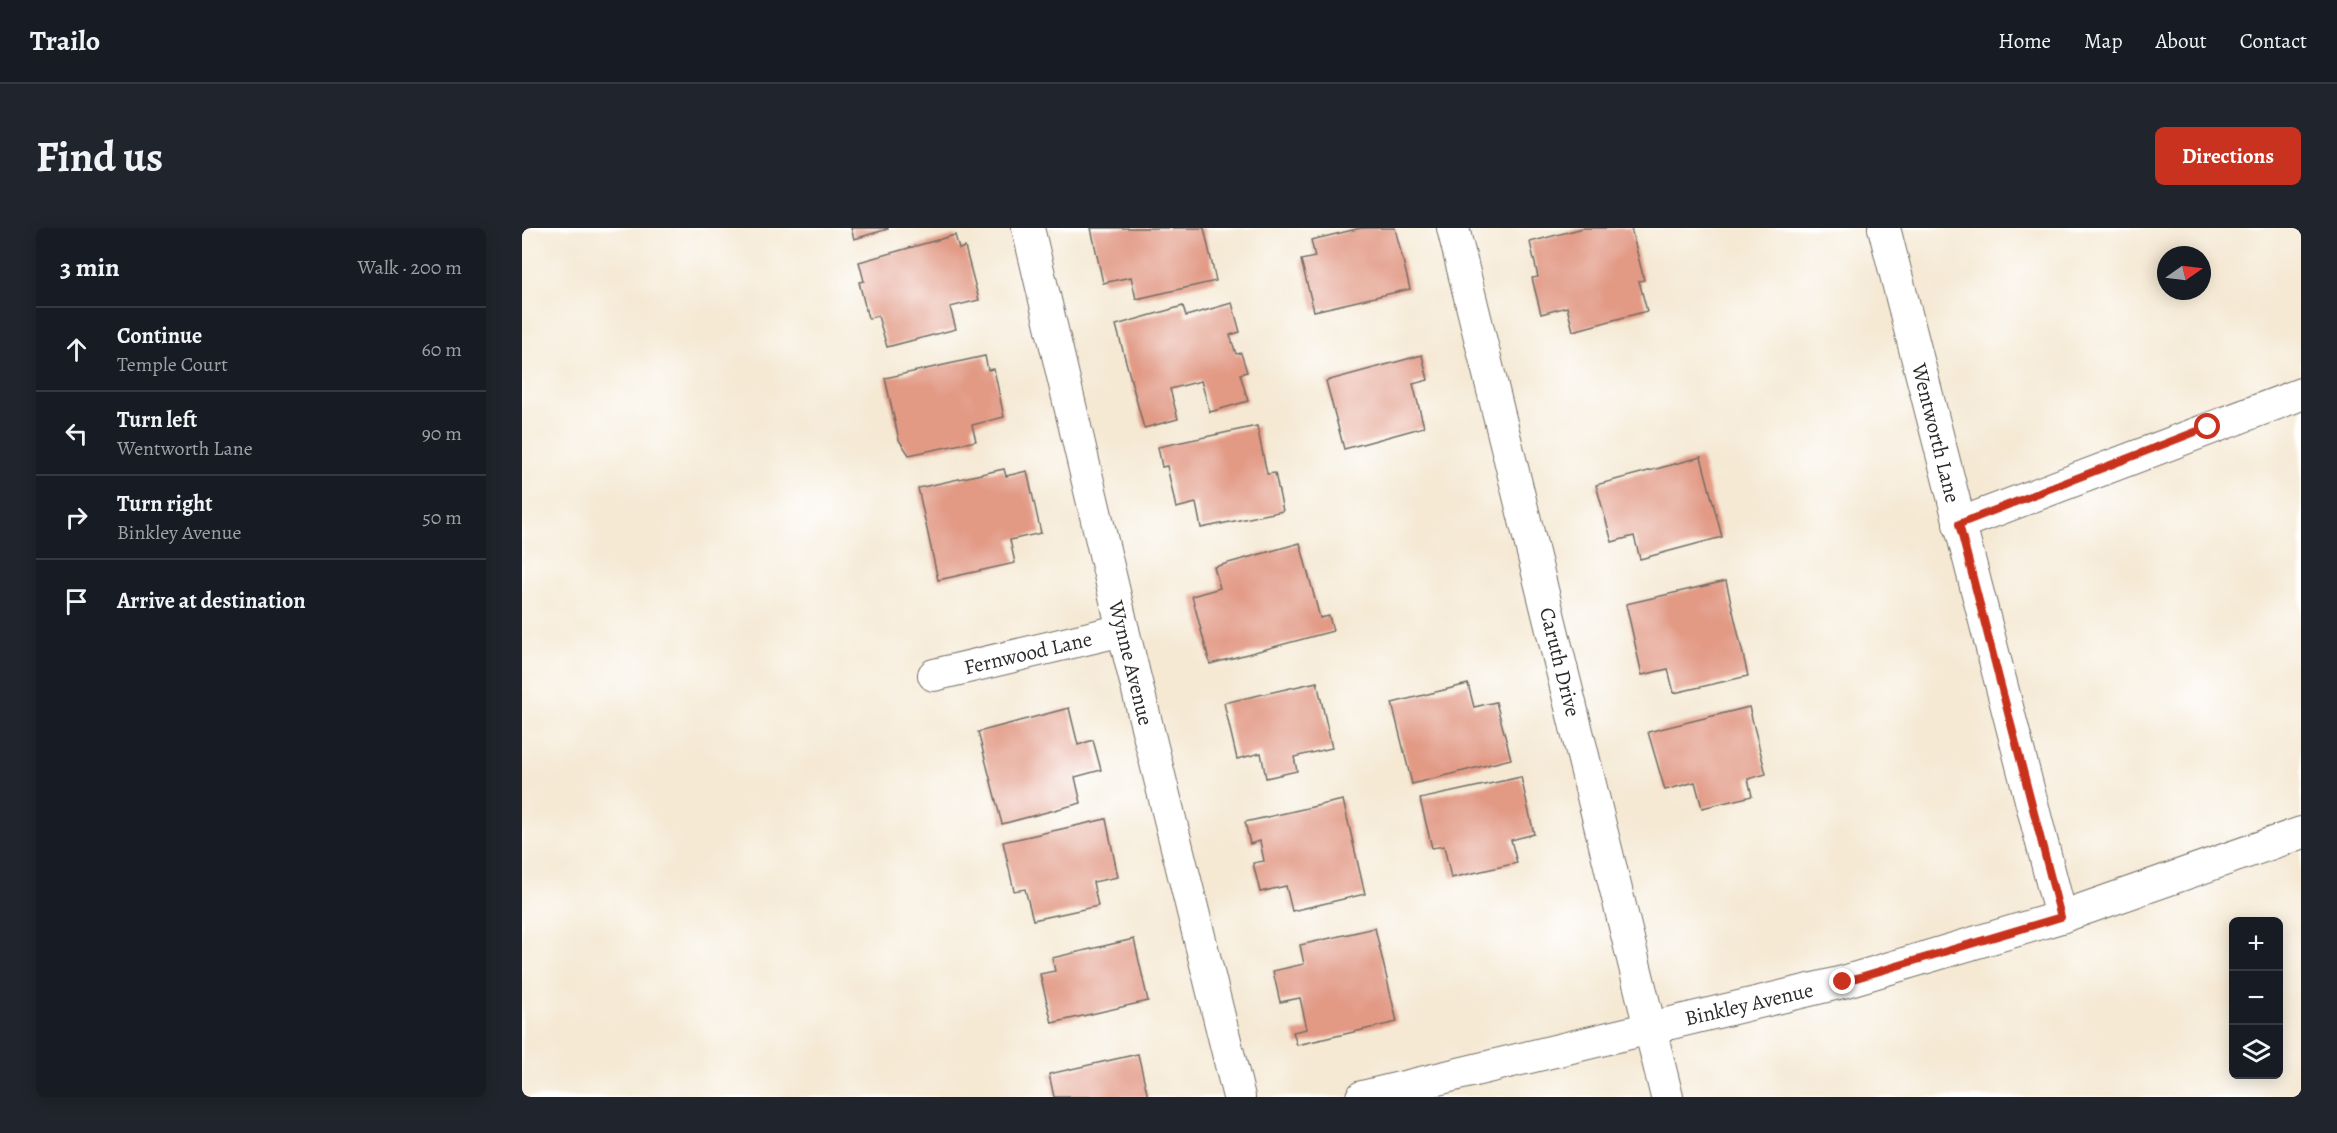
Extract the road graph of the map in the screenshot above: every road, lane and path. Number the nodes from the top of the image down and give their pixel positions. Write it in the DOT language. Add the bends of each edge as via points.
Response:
graph roads {
  1 [pos="1028,228"];
  2 [pos="1453,228"];
  3 [pos="1884,228"];
  4 [pos="2301,394"];
  5 [pos="1959,524"];
  6 [pos="1123,630"];
  7 [pos="934,675"];
  8 [pos="2301,833"];
  9 [pos="2061,917"];
  10 [pos="1650,1028"];
  11 [pos="1239,1097"];
  12 [pos="1362,1097"];
  13 [pos="1667,1097"];
  1 -- 6 [label="street, Wynne Avenue"];
  2 -- 10 [label="street, Caruth Drive"];
  3 -- 5 [label="street, Wentworth Lane"];
  4 -- 5 [label="street"];
  5 -- 9 [label="street, Wentworth Lane"];
  6 -- 7 [label="street, Fernwood Lane"];
  6 -- 11 [label="street, Wynne Avenue"];
  8 -- 9 [label="street, Binkley Avenue"];
  9 -- 10 [label="street, Binkley Avenue" via="1843,982"];
  10 -- 12 [label="street, Binkley Avenue"];
  10 -- 13 [label="street, Caruth Drive"];
}
